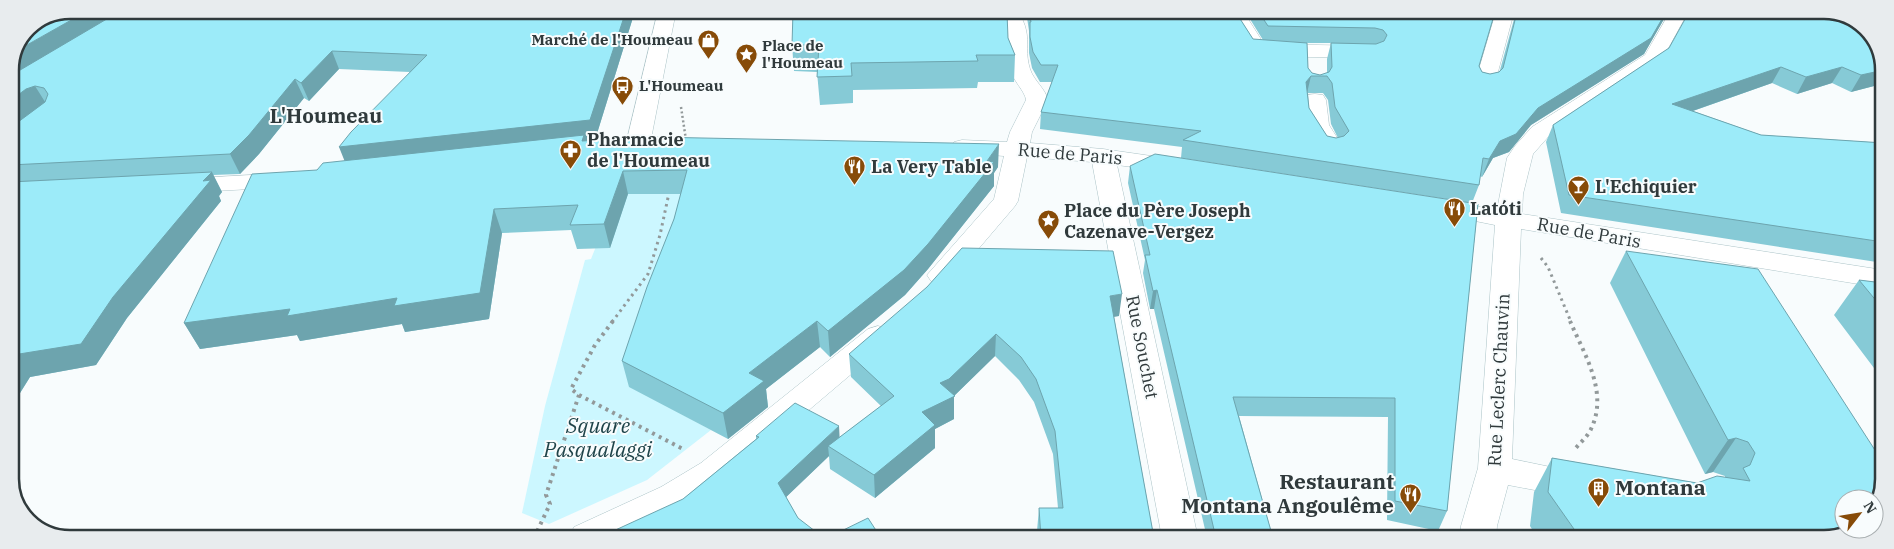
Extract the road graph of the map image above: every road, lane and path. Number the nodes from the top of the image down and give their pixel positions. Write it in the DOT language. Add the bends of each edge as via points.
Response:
graph roads {
  1 [pos="127,19"];
  2 [pos="665,19"];
  3 [pos="1013,19"];
  4 [pos="1239,19"];
  5 [pos="1503,19"];
  6 [pos="1675,19"];
  7 [pos="101,35"];
  8 [pos="1371,52"];
  9 [pos="1485,83"];
  10 [pos="1316,100"];
  11 [pos="685,143"];
  12 [pos="1331,146"];
  13 [pos="936,147"];
  14 [pos="1017,150"];
  15 [pos="1103,156"];
  16 [pos="1204,170"];
  17 [pos="308,179"];
  18 [pos="153,187"];
  19 [pos="669,194"];
  20 [pos="1419,203"];
  21 [pos="1508,227"];
  22 [pos="1875,278"];
  23 [pos="922,295"];
  24 [pos="896,320"];
  25 [pos="579,395"];
  26 [pos="713,472"];
  27 [pos="1510,472"];
  28 [pos="1609,490"];
  29 [pos="538,530"];
  30 [pos="605,530"];
  31 [pos="1178,530"];
  32 [pos="1479,530"];
  1 -- 7 [label="street"];
  2 -- 11 [label="street" via="629,145"];
  3 -- 14 [label="street" via="1020,70 1037,100 1021,132"];
  4 -- 8 [label="street" via="1258,50 1316,60"];
  5 -- 9 [label="street"];
  6 -- 21 [label="street, Rue Leclerc Chauvin" via="1652,59 1547,127 1522,151 1510,202"];
  10 -- 12 [label="street" via="1318,125"];
  13 -- 14 [label="street, Rue de Paris"];
  14 -- 15 [label="street, Rue de Paris"];
  14 -- 23 [label="street" via="1006,201"];
  15 -- 16 [label="street, Rue de Paris"];
  15 -- 31 [label="street, Rue Souchet"];
  17 -- 18 [label="street"];
  19 -- 25 [label="path" via="648,274 595,345 571,389"];
  20 -- 21 [label="street, Rue de Paris"];
  21 -- 22 [label="street, Rue de Paris" via="1600,235"];
  21 -- 27 [label="street, Rue Leclerc Chauvin"];
  21 -- 27 [label="path" via="1548,267 1596,382 1598,409 1591,430 1578,448 1555,462"];
  24 -- 26 [label="street"];
  25 -- 26 [label="path" via="687,451"];
  25 -- 29 [label="path" via="546,495 550,504"];
  26 -- 30 [label="street" via="673,497"];
  27 -- 28 [label="street"];
  27 -- 32 [label="street, Rue Leclerc Chauvin"];
}
